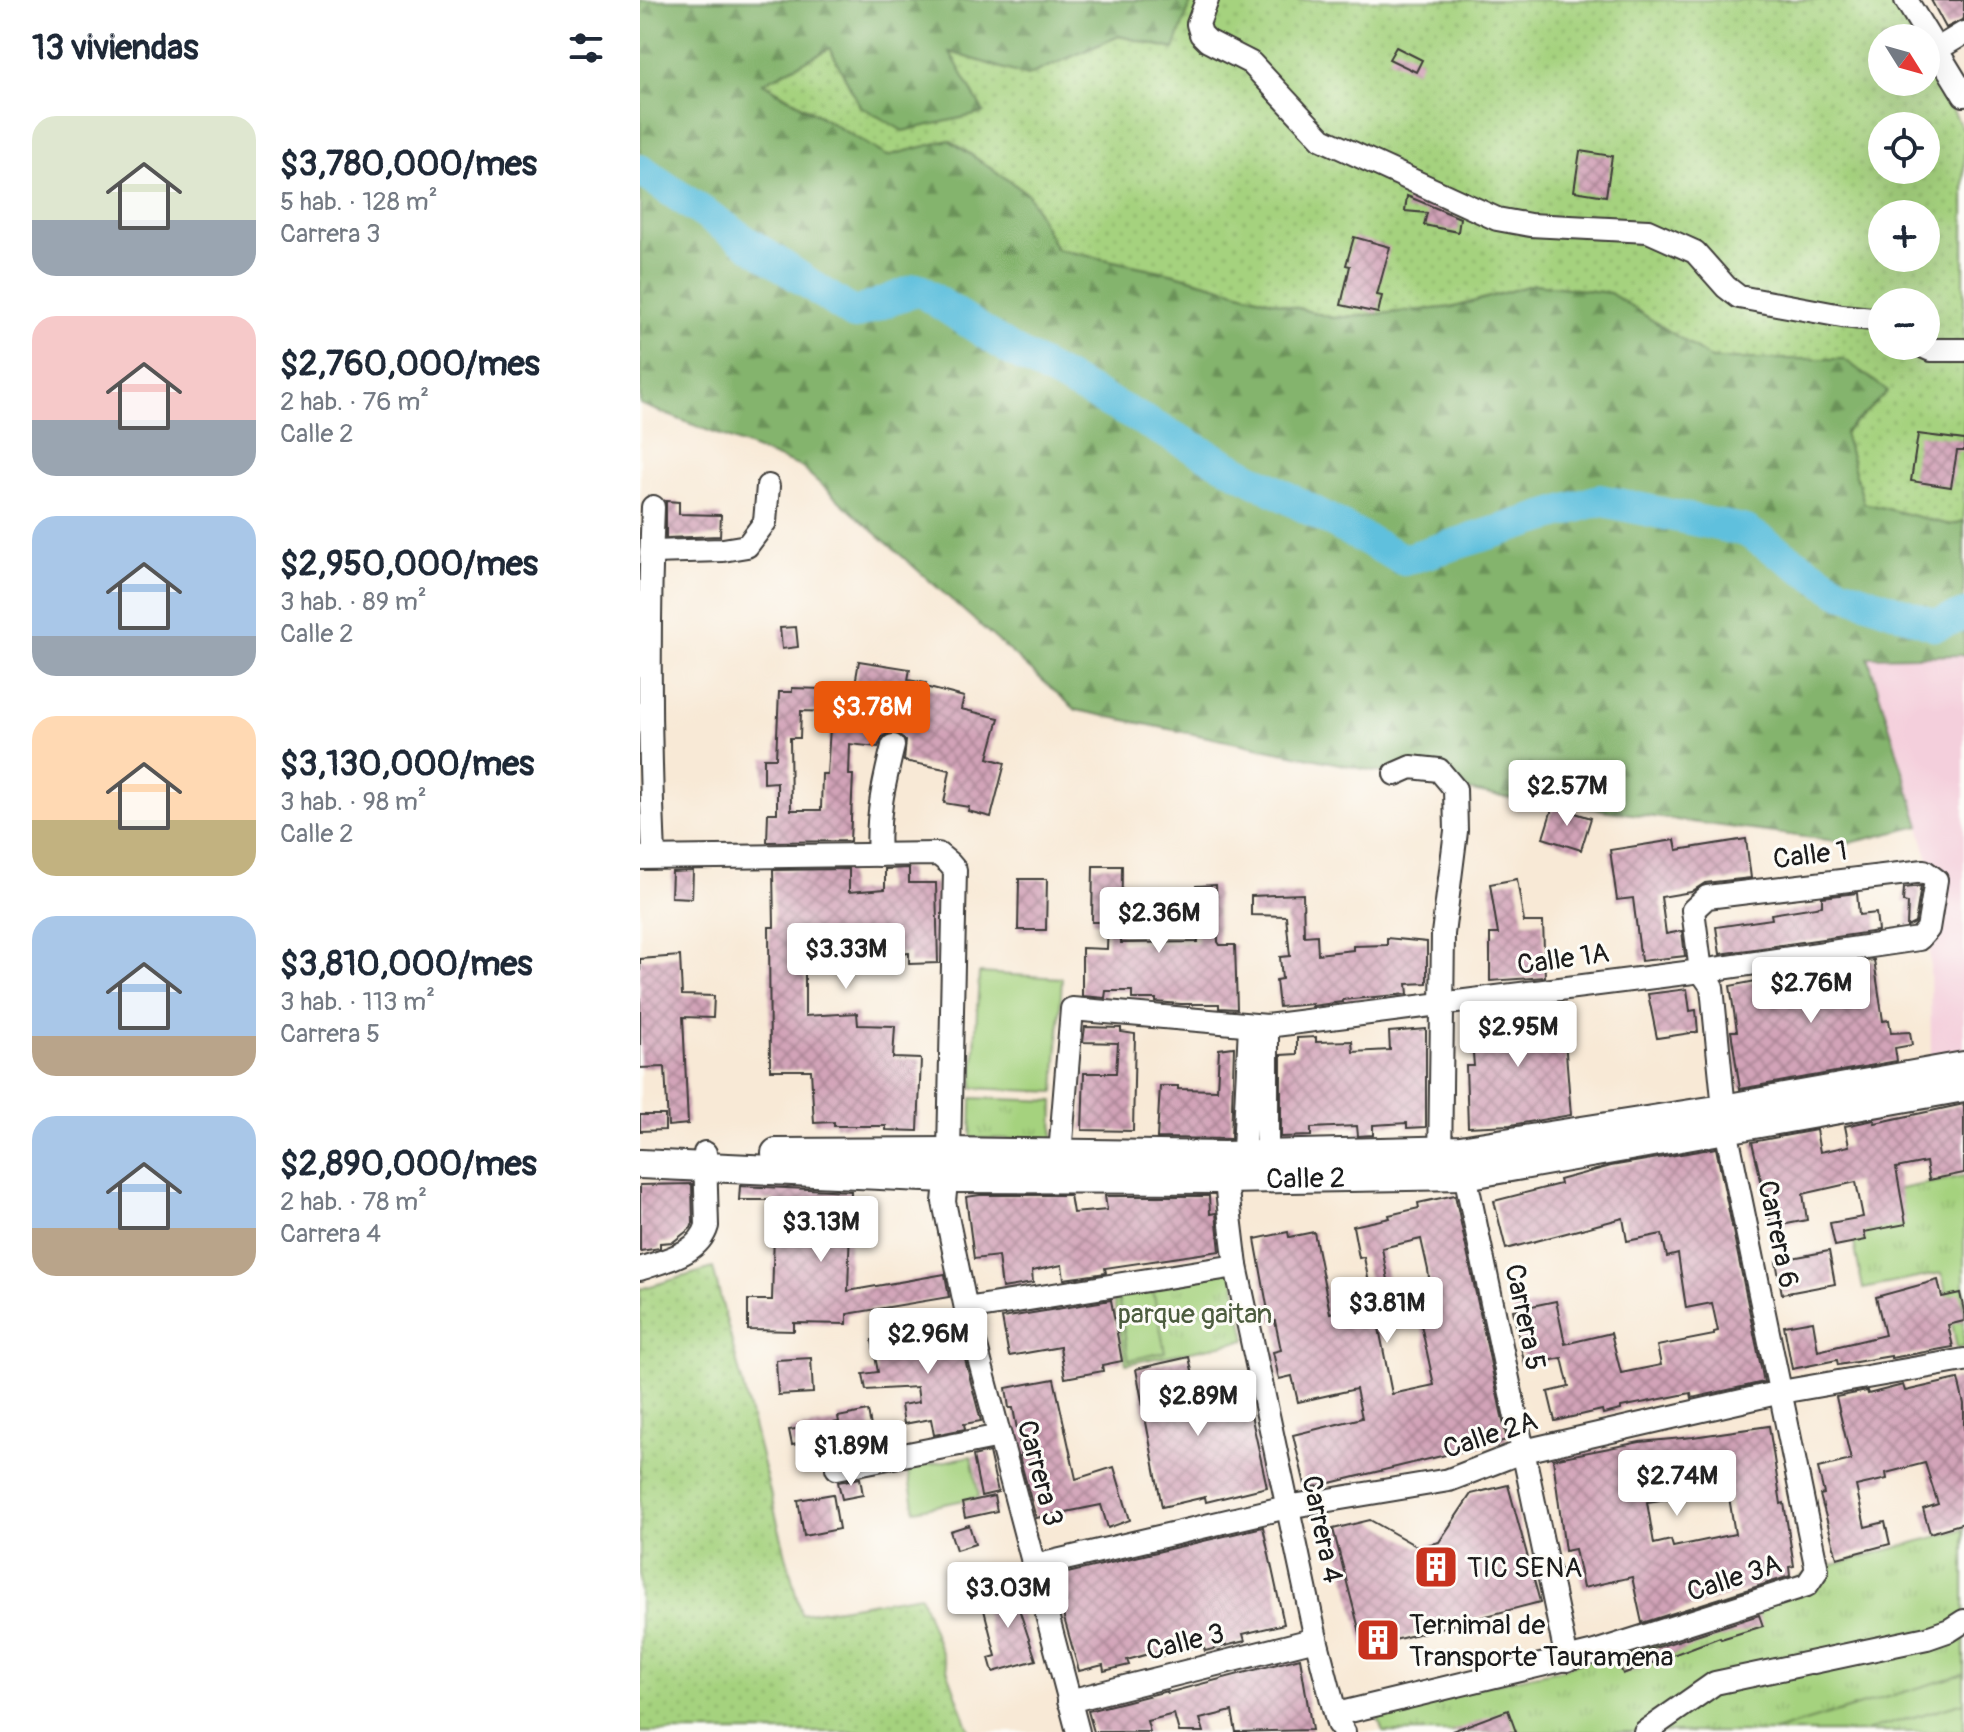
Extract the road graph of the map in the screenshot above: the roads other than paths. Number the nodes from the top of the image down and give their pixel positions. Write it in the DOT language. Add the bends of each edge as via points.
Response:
graph roads {
  1 [pos="1207,0"];
  2 [pos="1906,0"];
  3 [pos="1920,24"];
  4 [pos="1964,33"];
  5 [pos="1940,48"];
  6 [pos="1940,56"];
  7 [pos="1964,95"];
  8 [pos="1868,319"];
  9 [pos="1940,350"];
  10 [pos="1964,350"];
  11 [pos="768,486"];
  12 [pos="653,507"];
  13 [pos="651,552"];
  14 [pos="893,746"];
  15 [pos="1395,774"];
  16 [pos="879,855"];
  17 [pos="647,858"];
  18 [pos="1693,910"];
  19 [pos="1919,939"];
  20 [pos="1701,971"];
  21 [pos="1441,1005"];
  22 [pos="1258,1025"];
  23 [pos="1964,1066"];
  24 [pos="1964,1087"];
  25 [pos="1725,1119"];
  26 [pos="640,1154"];
  27 [pos="1060,1154"];
  28 [pos="705,1161"];
  29 [pos="1451,1163"];
  30 [pos="640,1164"];
  31 [pos="948,1165"];
  32 [pos="1245,1167"];
  33 [pos="1236,1266"];
  34 [pos="640,1269"];
  35 [pos="966,1309"];
  36 [pos="1964,1360"];
  37 [pos="1781,1392"];
  38 [pos="1000,1436"];
  39 [pos="1524,1451"];
  40 [pos="837,1468"];
  41 [pos="1287,1507"];
  42 [pos="1035,1566"];
  43 [pos="1817,1570"];
  44 [pos="1964,1621"];
  45 [pos="1316,1639"];
  46 [pos="1567,1660"];
  47 [pos="1069,1701"];
  48 [pos="1338,1726"];
  49 [pos="1078,1732"];
  50 [pos="1645,1732"];
  1 -- 8 [label="street" via="1198,24 1201,34 1251,63 1322,139 1497,219 1648,231 1695,252 1739,297"];
  2 -- 3 [label="street"];
  4 -- 5 [label="street"];
  6 -- 7 [label="street"];
  9 -- 10 [label="street"];
  11 -- 13 [label="street" via="765,522 747,546"];
  12 -- 13 [label="street"];
  13 -- 17 [label="street"];
  14 -- 16 [label="street" via="880,799"];
  15 -- 21 [label="street, Carrera 5" via="1411,767 1439,770 1455,789"];
  16 -- 17 [label="street"];
  16 -- 31 [label="street, Carrera 3" via="938,854 955,870"];
  18 -- 19 [label="street, Calle 1" via="1707,897 1924,871 1936,880 1928,929"];
  18 -- 20 [label="street, Carrera 6"];
  19 -- 20 [label="street, Calle 1A"];
  20 -- 21 [label="street, Calle 1A"];
  20 -- 25 [label="street, Carrera 6" via="1712,987"];
  21 -- 22 [label="street, Calle 1A"];
  21 -- 29 [label="street, Carrera 5"];
  22 -- 27 [label="street, Calle 1A" via="1072,1009"];
  22 -- 32 [label="street, Carrera 4"];
  23 -- 25 [label="main road, Calle 2"];
  24 -- 25 [label="main road, Calle 2"];
  25 -- 29 [label="main road, Calle 2"];
  25 -- 37 [label="street, Carrera 6"];
  26 -- 28 [label="main road, Calle 2"];
  27 -- 31 [label="main road, Calle 2"];
  27 -- 32 [label="main road, Calle 2"];
  28 -- 30 [label="main road, Calle 2"];
  28 -- 31 [label="main road, Calle 2"];
  28 -- 34 [label="street" via="704,1236 692,1249"];
  29 -- 32 [label="main road, Calle 2"];
  29 -- 39 [label="street, Carrera 5"];
  31 -- 32 [label="main road, Calle 2"];
  31 -- 35 [label="street, Carrera 3" via="944,1202"];
  32 -- 33 [label="street, Carrera 4"];
  33 -- 35 [label="street"];
  33 -- 41 [label="street, Carrera 4"];
  35 -- 38 [label="street, Carrera 3"];
  36 -- 37 [label="street, Calle 2A"];
  37 -- 39 [label="street, Calle 2A"];
  37 -- 43 [label="street, Carrera 6"];
  38 -- 40 [label="street"];
  38 -- 42 [label="street, Carrera 3"];
  39 -- 41 [label="street, Calle 2A" via="1449,1480"];
  39 -- 46 [label="street, Carrera 5"];
  41 -- 42 [label="street, Calle 2A"];
  41 -- 45 [label="street, Carrera 4"];
  42 -- 47 [label="street, Carrera 3"];
  43 -- 46 [label="street, Calle 3A" via="1807,1585"];
  44 -- 50 [label="street" via="1927,1638 1715,1683"];
  45 -- 47 [label="street, Calle 3"];
  45 -- 48 [label="street, Carrera 4"];
  46 -- 48 [label="street, Calle 3A"];
  47 -- 49 [label="street, Carrera 3"];
}
